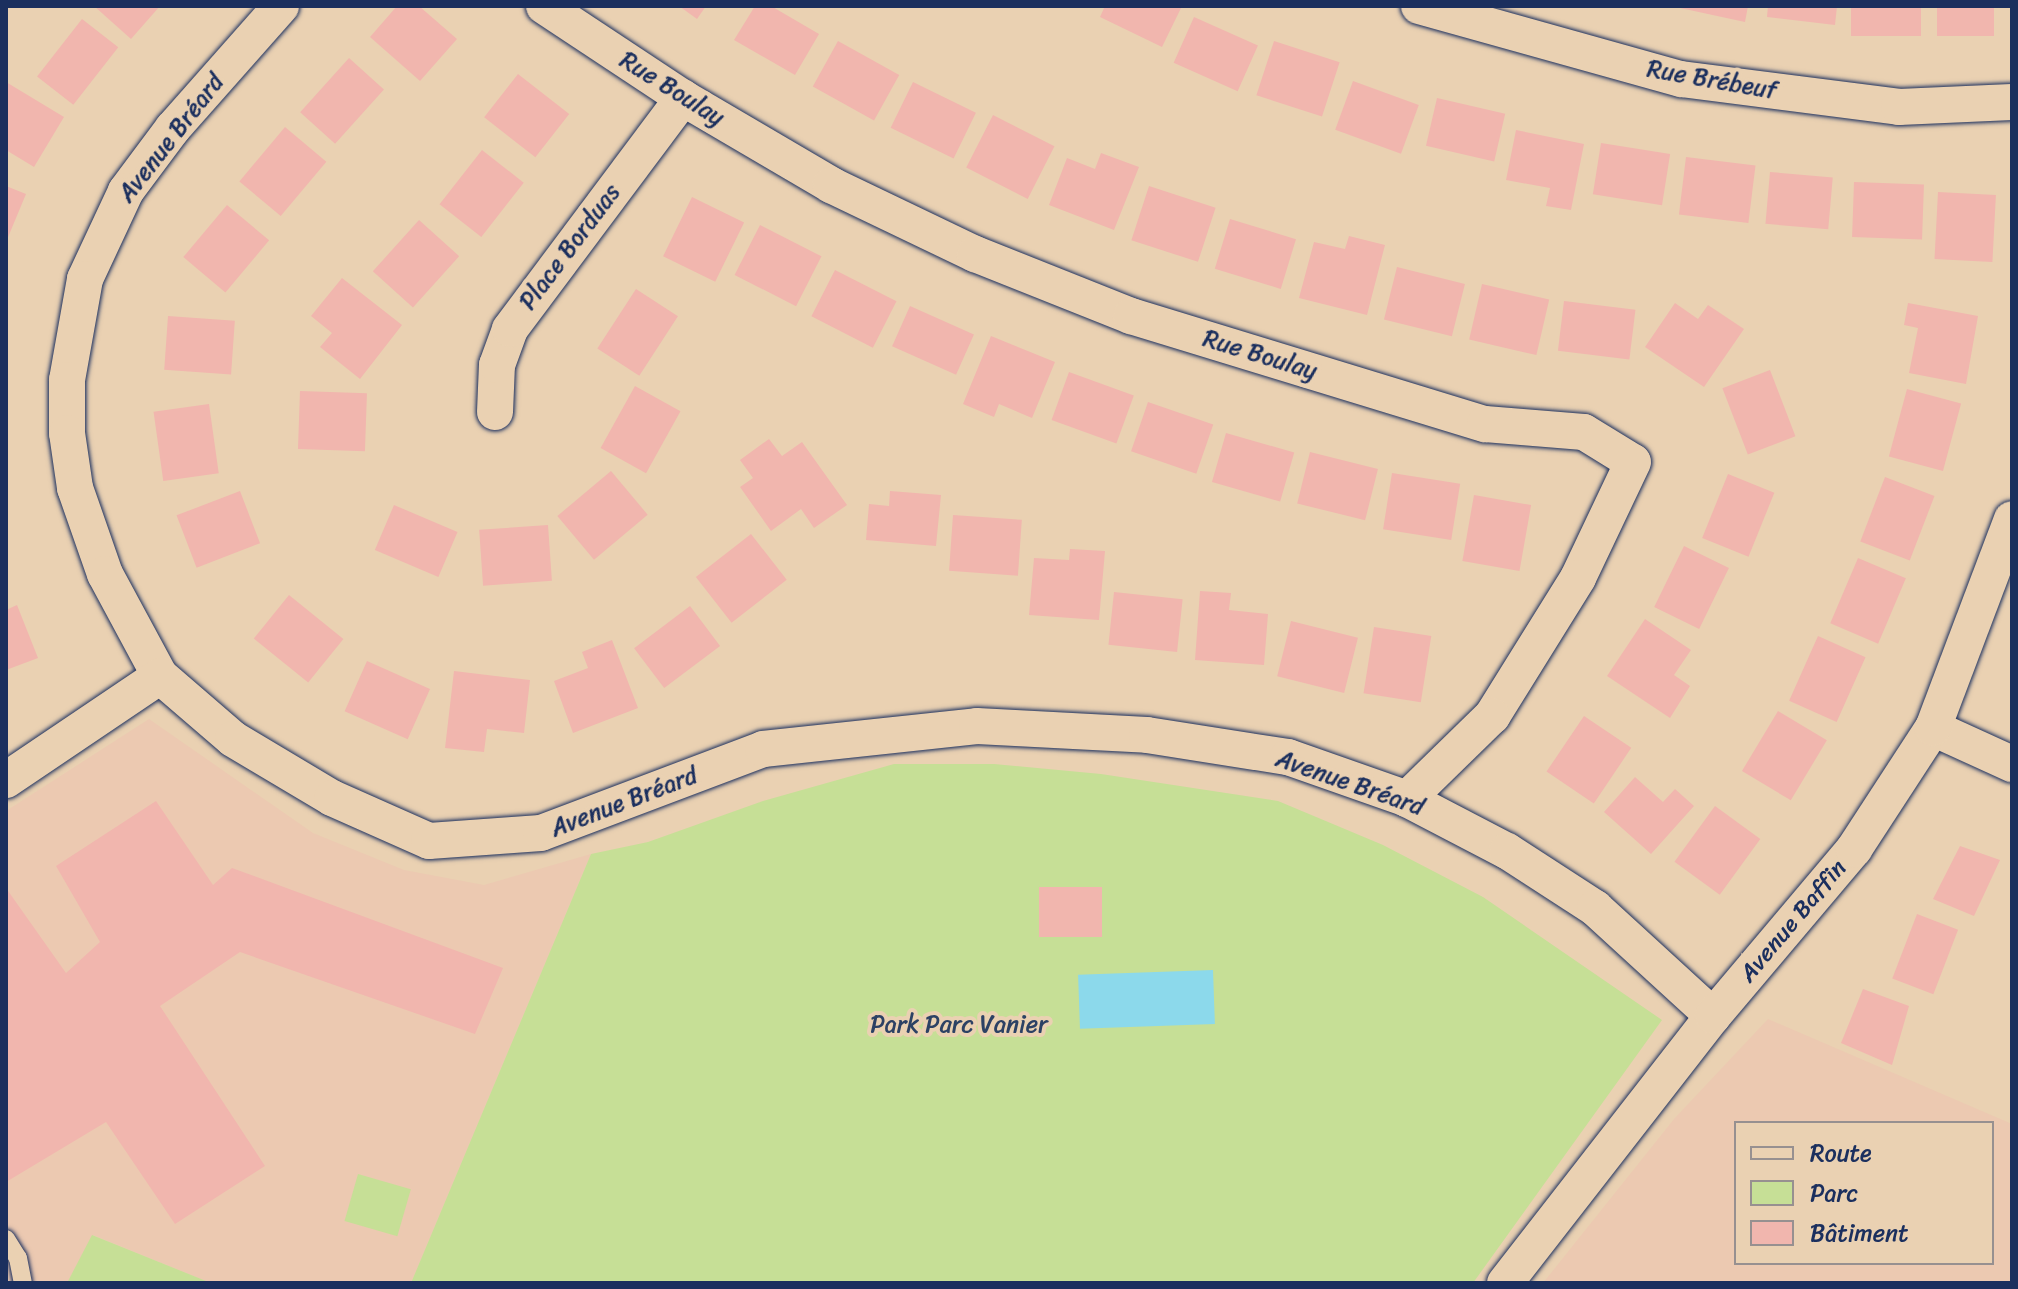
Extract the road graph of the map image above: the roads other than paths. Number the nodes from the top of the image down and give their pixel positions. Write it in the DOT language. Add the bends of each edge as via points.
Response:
graph roads {
  1 [pos="281,6"];
  2 [pos="544,6"];
  3 [pos="1419,6"];
  4 [pos="683,98"];
  5 [pos="2012,102"];
  6 [pos="495,412"];
  7 [pos="2012,519"];
  8 [pos="160,676"];
  9 [pos="1933,728"];
  10 [pos="2012,764"];
  11 [pos="6,780"];
  12 [pos="1407,799"];
  13 [pos="1713,1016"];
  14 [pos="6,1239"];
  15 [pos="23,1283"];
  16 [pos="1505,1283"];
  1 -- 8 [label="street, Avenue Bréard" via="173,128 126,191 93,256 73,327 66,406 75,488 105,574"];
  2 -- 4 [label="street, Rue Boulay"];
  3 -- 5 [label="street, Rue Brébeuf" via="1681,79 1899,107"];
  4 -- 6 [label="street, Place Borduas" via="510,329 497,365"];
  4 -- 12 [label="street, Rue Boulay" via="871,204 975,254 1131,316 1485,424 1584,432 1633,462 1578,578 1492,716"];
  7 -- 9 [label="street, Avenue Baffin"];
  8 -- 11 [label="street"];
  8 -- 12 [label="street, Avenue Bréard" via="233,739 332,798 429,841 541,833 763,749 977,726 1147,735 1288,757"];
  9 -- 10 [label="street"];
  9 -- 13 [label="street, Avenue Baffin" via="1854,849"];
  12 -- 13 [label="street, Avenue Bréard" via="1507,851 1595,908"];
  13 -- 16 [label="street, Avenue Baffin"];
  14 -- 15 [label="lane" via="18,1258"];
}
